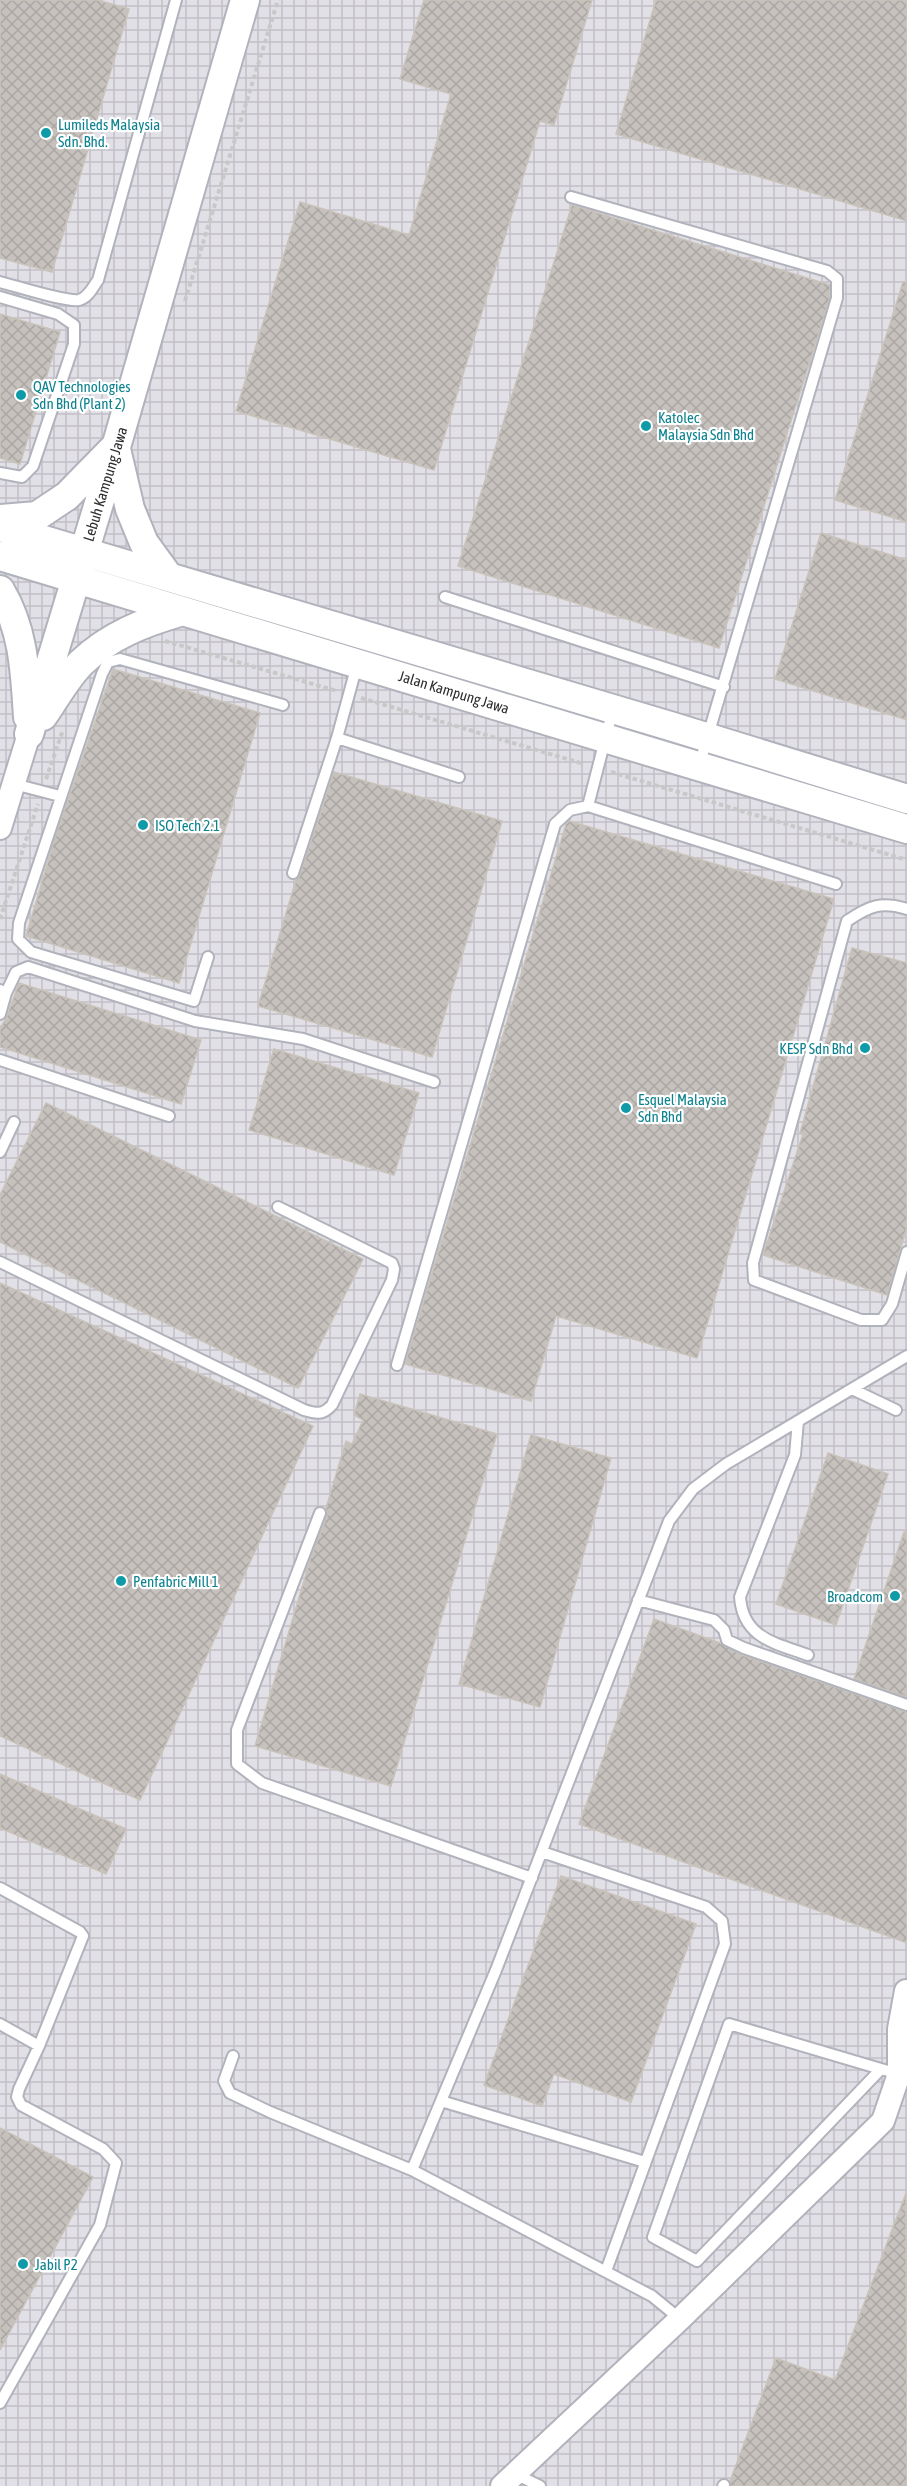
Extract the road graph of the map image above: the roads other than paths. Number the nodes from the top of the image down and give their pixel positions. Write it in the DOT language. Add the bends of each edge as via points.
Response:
graph roads {
  1 [pos="176,0"];
  2 [pos="245,0"];
  3 [pos="571,196"];
  4 [pos="0,282"];
  5 [pos="0,297"];
  6 [pos="116,447"];
  7 [pos="0,473"];
  8 [pos="0,519"];
  9 [pos="0,527"];
  10 [pos="84,552"];
  11 [pos="0,556"];
  12 [pos="168,576"];
  13 [pos="76,579"];
  14 [pos="0,590"];
  15 [pos="445,597"];
  16 [pos="183,610"];
  17 [pos="360,649"];
  18 [pos="724,687"];
  19 [pos="283,705"];
  20 [pos="613,709"];
  21 [pos="29,734"];
  22 [pos="337,738"];
  23 [pos="605,738"];
  24 [pos="709,738"];
  25 [pos="699,766"];
  26 [pos="459,777"];
  27 [pos="14,784"];
  28 [pos="60,796"];
  29 [pos="907,799"];
  30 [pos="588,806"];
  31 [pos="0,828"];
  32 [pos="907,829"];
  33 [pos="293,873"];
  34 [pos="836,884"];
  35 [pos="907,909"];
  36 [pos="208,957"];
  37 [pos="3,991"];
  38 [pos="0,1014"];
  39 [pos="0,1060"];
  40 [pos="434,1082"];
  41 [pos="169,1116"];
  42 [pos="14,1122"];
  43 [pos="0,1152"];
  44 [pos="278,1207"];
  45 [pos="907,1252"];
  46 [pos="0,1262"];
  47 [pos="907,1356"];
  48 [pos="397,1365"];
  49 [pos="852,1389"];
  50 [pos="896,1410"];
  51 [pos="798,1421"];
  52 [pos="320,1512"];
  53 [pos="638,1600"];
  54 [pos="808,1655"];
  55 [pos="907,1706"];
  56 [pos="542,1852"];
  57 [pos="532,1878"];
  58 [pos="0,1888"];
  59 [pos="906,1992"];
  60 [pos="0,2024"];
  61 [pos="39,2046"];
  62 [pos="233,2056"];
  63 [pos="890,2071"];
  64 [pos="441,2101"];
  65 [pos="645,2162"];
  66 [pos="412,2169"];
  67 [pos="606,2271"];
  68 [pos="680,2319"];
  69 [pos="0,2403"];
  70 [pos="508,2480"];
  71 [pos="540,2486"];
  1 -- 4 [label="lane" via="98,280 89,294 79,300"];
  2 -- 6 [label="street, Lebuh Kampung Jawa"];
  3 -- 18 [label="lane" via="827,271 837,279 837,298"];
  5 -- 7 [label="lane" via="58,314 74,325 74,344 33,465 22,477"];
  6 -- 8 [label="street" via="67,496 37,516"];
  6 -- 10 [label="street, Lebuh Kampung Jawa"];
  6 -- 12 [label="street" via="130,509 144,543"];
  9 -- 10 [label="street, Jalan Kampung Jawa"];
  10 -- 12 [label="street, Jalan Kampung Jawa"];
  10 -- 13 [label="street, Lebuh Kampung Jawa"];
  11 -- 13 [label="street, Jalan Kampung Jawa"];
  12 -- 17 [label="street, Jalan Kampung Jawa"];
  13 -- 16 [label="street, Jalan Kampung Jawa"];
  13 -- 21 [label="street, Lebuh Kampung Jawa"];
  14 -- 21 [label="street" via="22,643"];
  15 -- 18 [label="lane"];
  16 -- 17 [label="street, Jalan Kampung Jawa"];
  16 -- 21 [label="street" via="109,640 80,665"];
  17 -- 20 [label="street, Jalan Kampung Jawa"];
  17 -- 22 [label="lane"];
  17 -- 23 [label="street, Jalan Kampung Jawa"];
  18 -- 24 [label="lane"];
  19 -- 28 [label="lane" via="120,659 108,662"];
  20 -- 23 [label="lane"];
  20 -- 24 [label="street, Jalan Kampung Jawa"];
  21 -- 27 [label="street, Lebuh Kampung Jawa"];
  22 -- 26 [label="lane"];
  22 -- 33 [label="lane"];
  23 -- 25 [label="street, Jalan Kampung Jawa"];
  23 -- 30 [label="lane"];
  24 -- 25 [label="lane"];
  24 -- 29 [label="street, Jalan Kampung Jawa"];
  25 -- 32 [label="street, Jalan Kampung Jawa"];
  27 -- 28 [label="lane"];
  27 -- 31 [label="street, Lebuh Kampung Jawa"];
  28 -- 36 [label="lane" via="19,923 18,939 31,952 194,1000"];
  30 -- 34 [label="lane"];
  30 -- 48 [label="lane" via="570,810 555,824"];
  35 -- 45 [label="lane" via="889,904 866,909 847,921 753,1263 754,1280 861,1320 882,1320 892,1304"];
  37 -- 38 [label="lane"];
  37 -- 40 [label="lane" via="16,972 28,967 195,1021 303,1039"];
  39 -- 41 [label="lane"];
  42 -- 43 [label="lane"];
  44 -- 46 [label="lane" via="392,1263 394,1269 337,1395 326,1412 317,1414"];
  47 -- 49 [label="lane"];
  49 -- 50 [label="lane"];
  49 -- 51 [label="lane"];
  51 -- 53 [label="lane" via="726,1464 693,1489 669,1521"];
  51 -- 54 [label="lane" via="795,1455 740,1597 746,1623 764,1640"];
  52 -- 57 [label="lane" via="237,1730 237,1764 262,1783"];
  53 -- 55 [label="lane" via="714,1620 727,1640 744,1648"];
  53 -- 56 [label="lane"];
  56 -- 57 [label="lane"];
  56 -- 65 [label="lane" via="706,1907 722,1921 725,1944"];
  57 -- 64 [label="lane"];
  58 -- 61 [label="lane" via="83,1936"];
  59 -- 63 [label="street"];
  60 -- 61 [label="lane"];
  61 -- 69 [label="lane" via="19,2090 21,2105 103,2149 116,2163 115,2173 100,2225"];
  62 -- 66 [label="lane" via="224,2081 230,2093"];
  63 -- 63 [label="lane" via="729,2024 653,2237 697,2261"];
  63 -- 68 [label="street" via="883,2121"];
  64 -- 65 [label="lane"];
  64 -- 66 [label="lane"];
  65 -- 67 [label="lane"];
  66 -- 67 [label="lane"];
  67 -- 68 [label="lane" via="652,2296"];
  68 -- 70 [label="street"];
  70 -- 71 [label="lane"];
}
